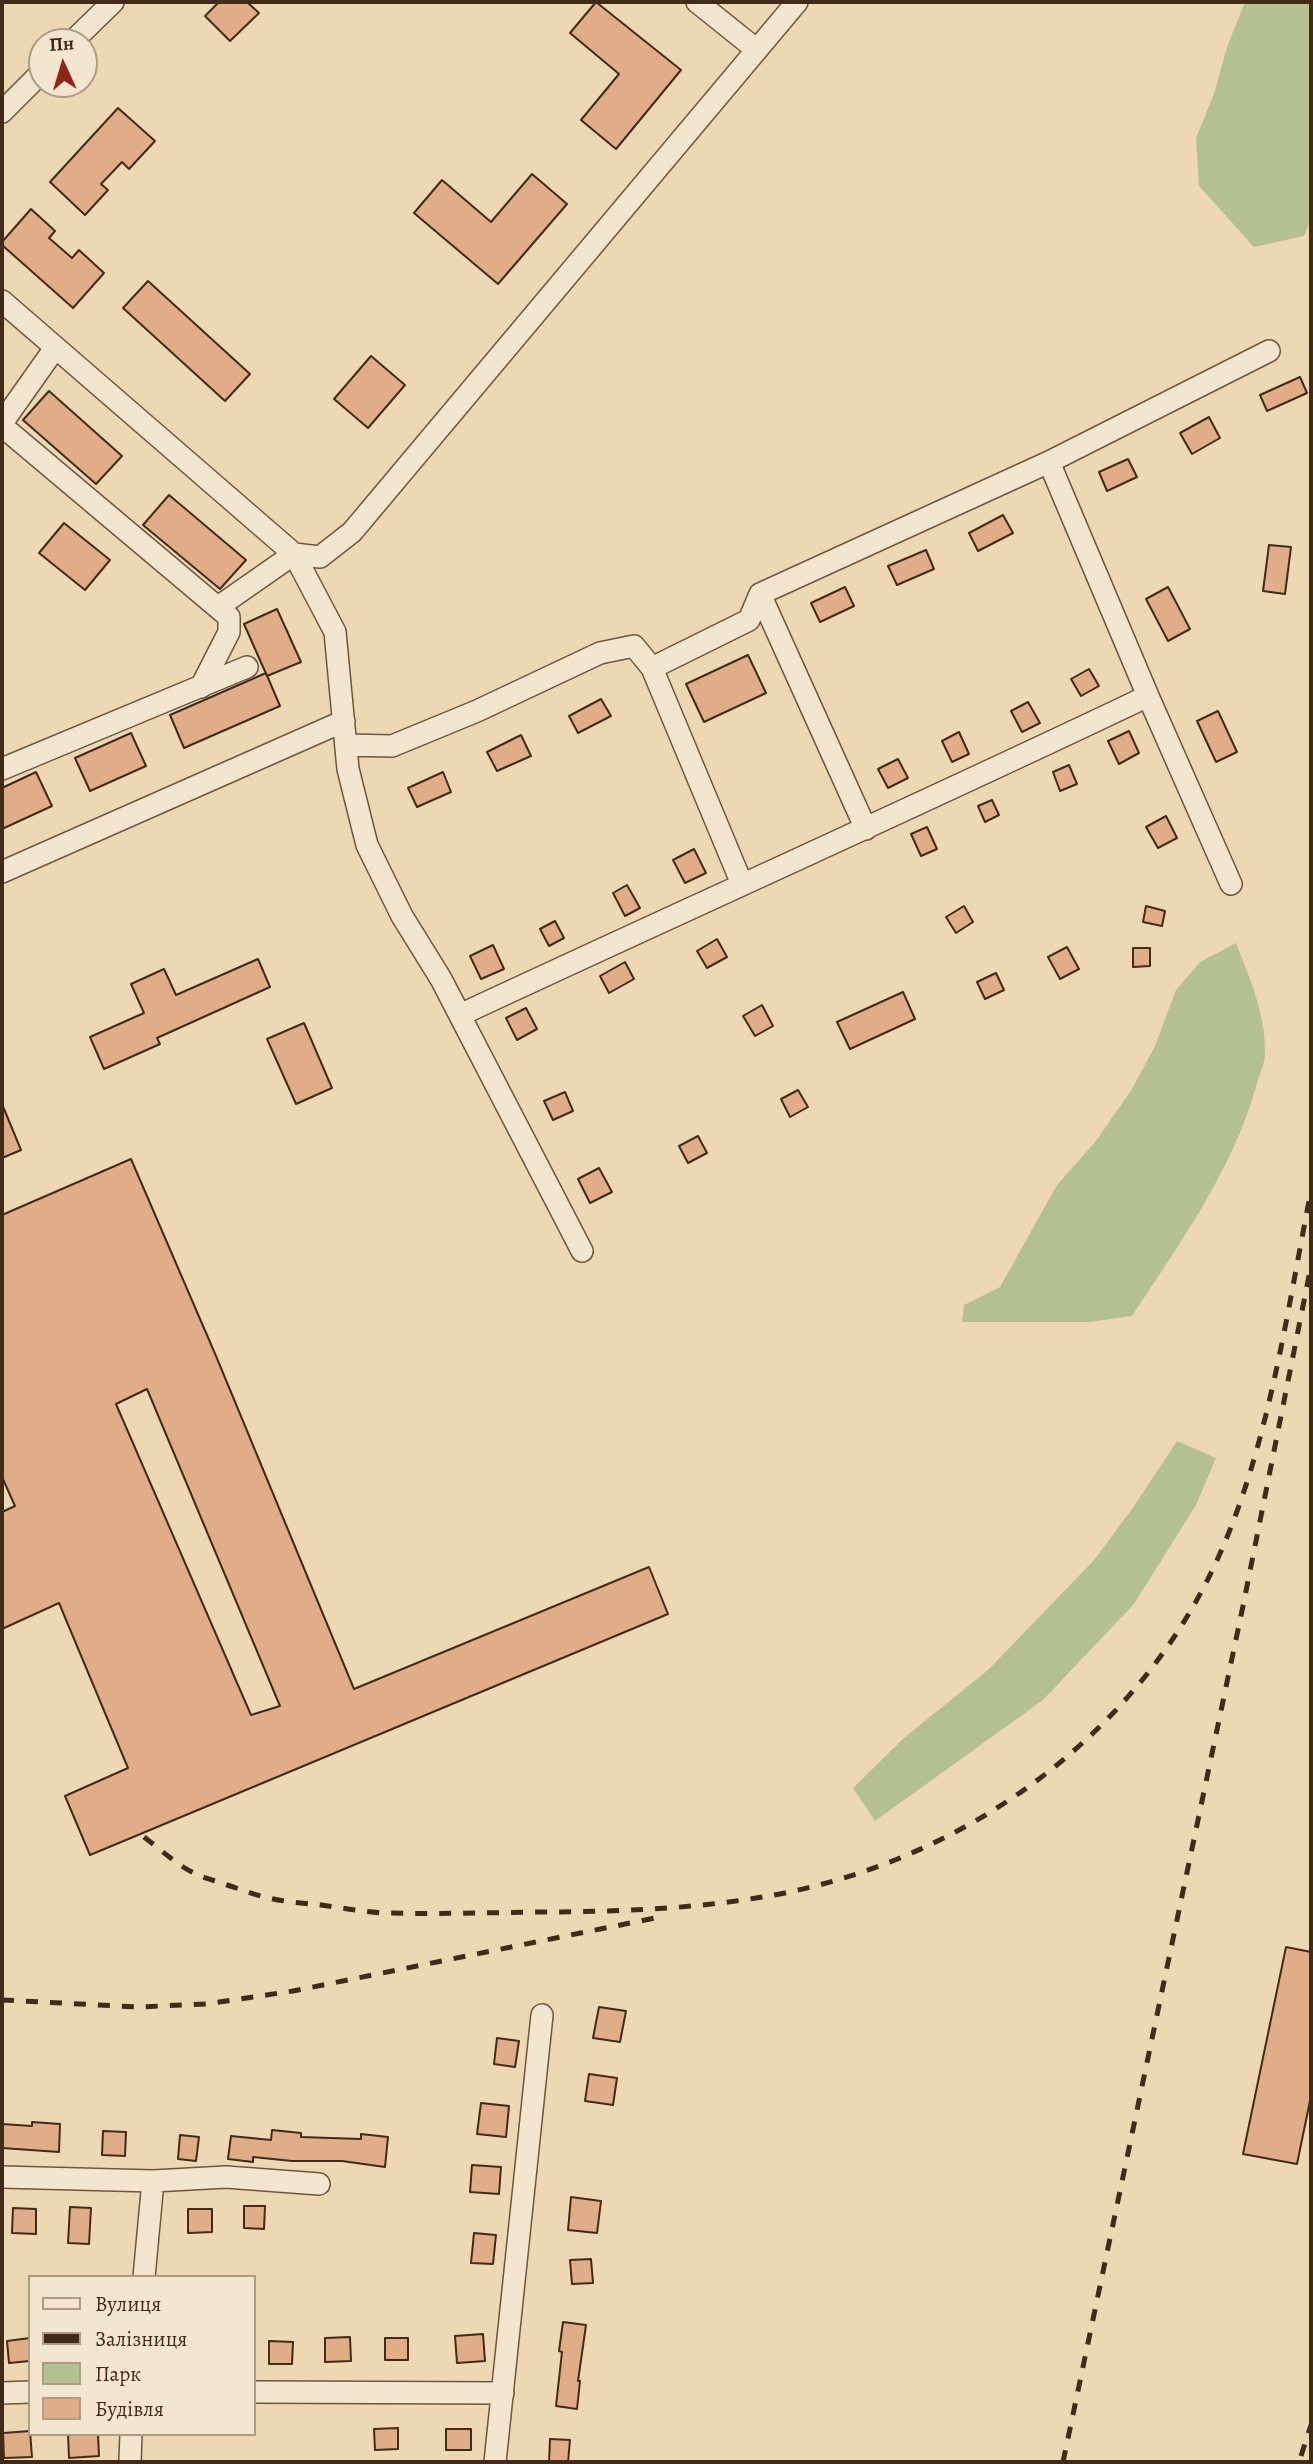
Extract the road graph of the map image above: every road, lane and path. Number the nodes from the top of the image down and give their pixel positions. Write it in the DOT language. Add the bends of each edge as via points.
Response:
graph roads {
  1 [pos="113,2"];
  2 [pos="697,2"];
  3 [pos="797,2"];
  4 [pos="86,28"];
  5 [pos="757,50"];
  6 [pos="28,86"];
  7 [pos="2,112"];
  8 [pos="2,301"];
  9 [pos="55,348"];
  10 [pos="1269,351"];
  11 [pos="2,424"];
  12 [pos="1049,462"];
  13 [pos="294,554"];
  14 [pos="760,594"];
  15 [pos="218,607"];
  16 [pos="247,667"];
  17 [pos="652,668"];
  18 [pos="201,687"];
  19 [pos="1148,696"];
  20 [pos="344,721"];
  21 [pos="346,745"];
  22 [pos="2,769"];
  23 [pos="866,829"];
  24 [pos="2,872"];
  25 [pos="742,884"];
  26 [pos="1231,884"];
  27 [pos="460,1016"];
  28 [pos="582,1251"];
  29 [pos="541,2015"];
  30 [pos="2,2177"];
  31 [pos="153,2181"];
  32 [pos="319,2185"];
  33 [pos="144,2275"];
  34 [pos="28,2392"];
  35 [pos="256,2392"];
  36 [pos="2,2393"];
  37 [pos="503,2393"];
  38 [pos="131,2436"];
  39 [pos="130,2462"];
  40 [pos="495,2462"];
  1 -- 4 [label="street"];
  2 -- 5 [label="street"];
  3 -- 5 [label="street"];
  5 -- 13 [label="street" via="352,532 320,557"];
  6 -- 7 [label="street"];
  8 -- 9 [label="street"];
  9 -- 11 [label="street"];
  9 -- 13 [label="street"];
  10 -- 12 [label="street"];
  11 -- 15 [label="street"];
  12 -- 14 [label="street"];
  12 -- 19 [label="street"];
  13 -- 15 [label="street"];
  13 -- 20 [label="street" via="335,632"];
  14 -- 17 [label="street" via="749,621"];
  14 -- 23 [label="street"];
  15 -- 18 [label="street" via="229,617 229,632"];
  16 -- 18 [label="street"];
  17 -- 21 [label="street" via="634,646 600,653 392,746"];
  17 -- 25 [label="street"];
  18 -- 22 [label="street"];
  19 -- 23 [label="street"];
  19 -- 26 [label="street"];
  20 -- 21 [label="street"];
  20 -- 24 [label="street"];
  21 -- 27 [label="street" via="368,845 402,916"];
  23 -- 25 [label="street"];
  25 -- 27 [label="street"];
  27 -- 28 [label="street"];
  29 -- 37 [label="street"];
  30 -- 31 [label="street"];
  31 -- 32 [label="street" via="226,2177"];
  31 -- 33 [label="street"];
  34 -- 36 [label="street"];
  35 -- 37 [label="street"];
  37 -- 40 [label="street"];
  38 -- 39 [label="street"];
}
